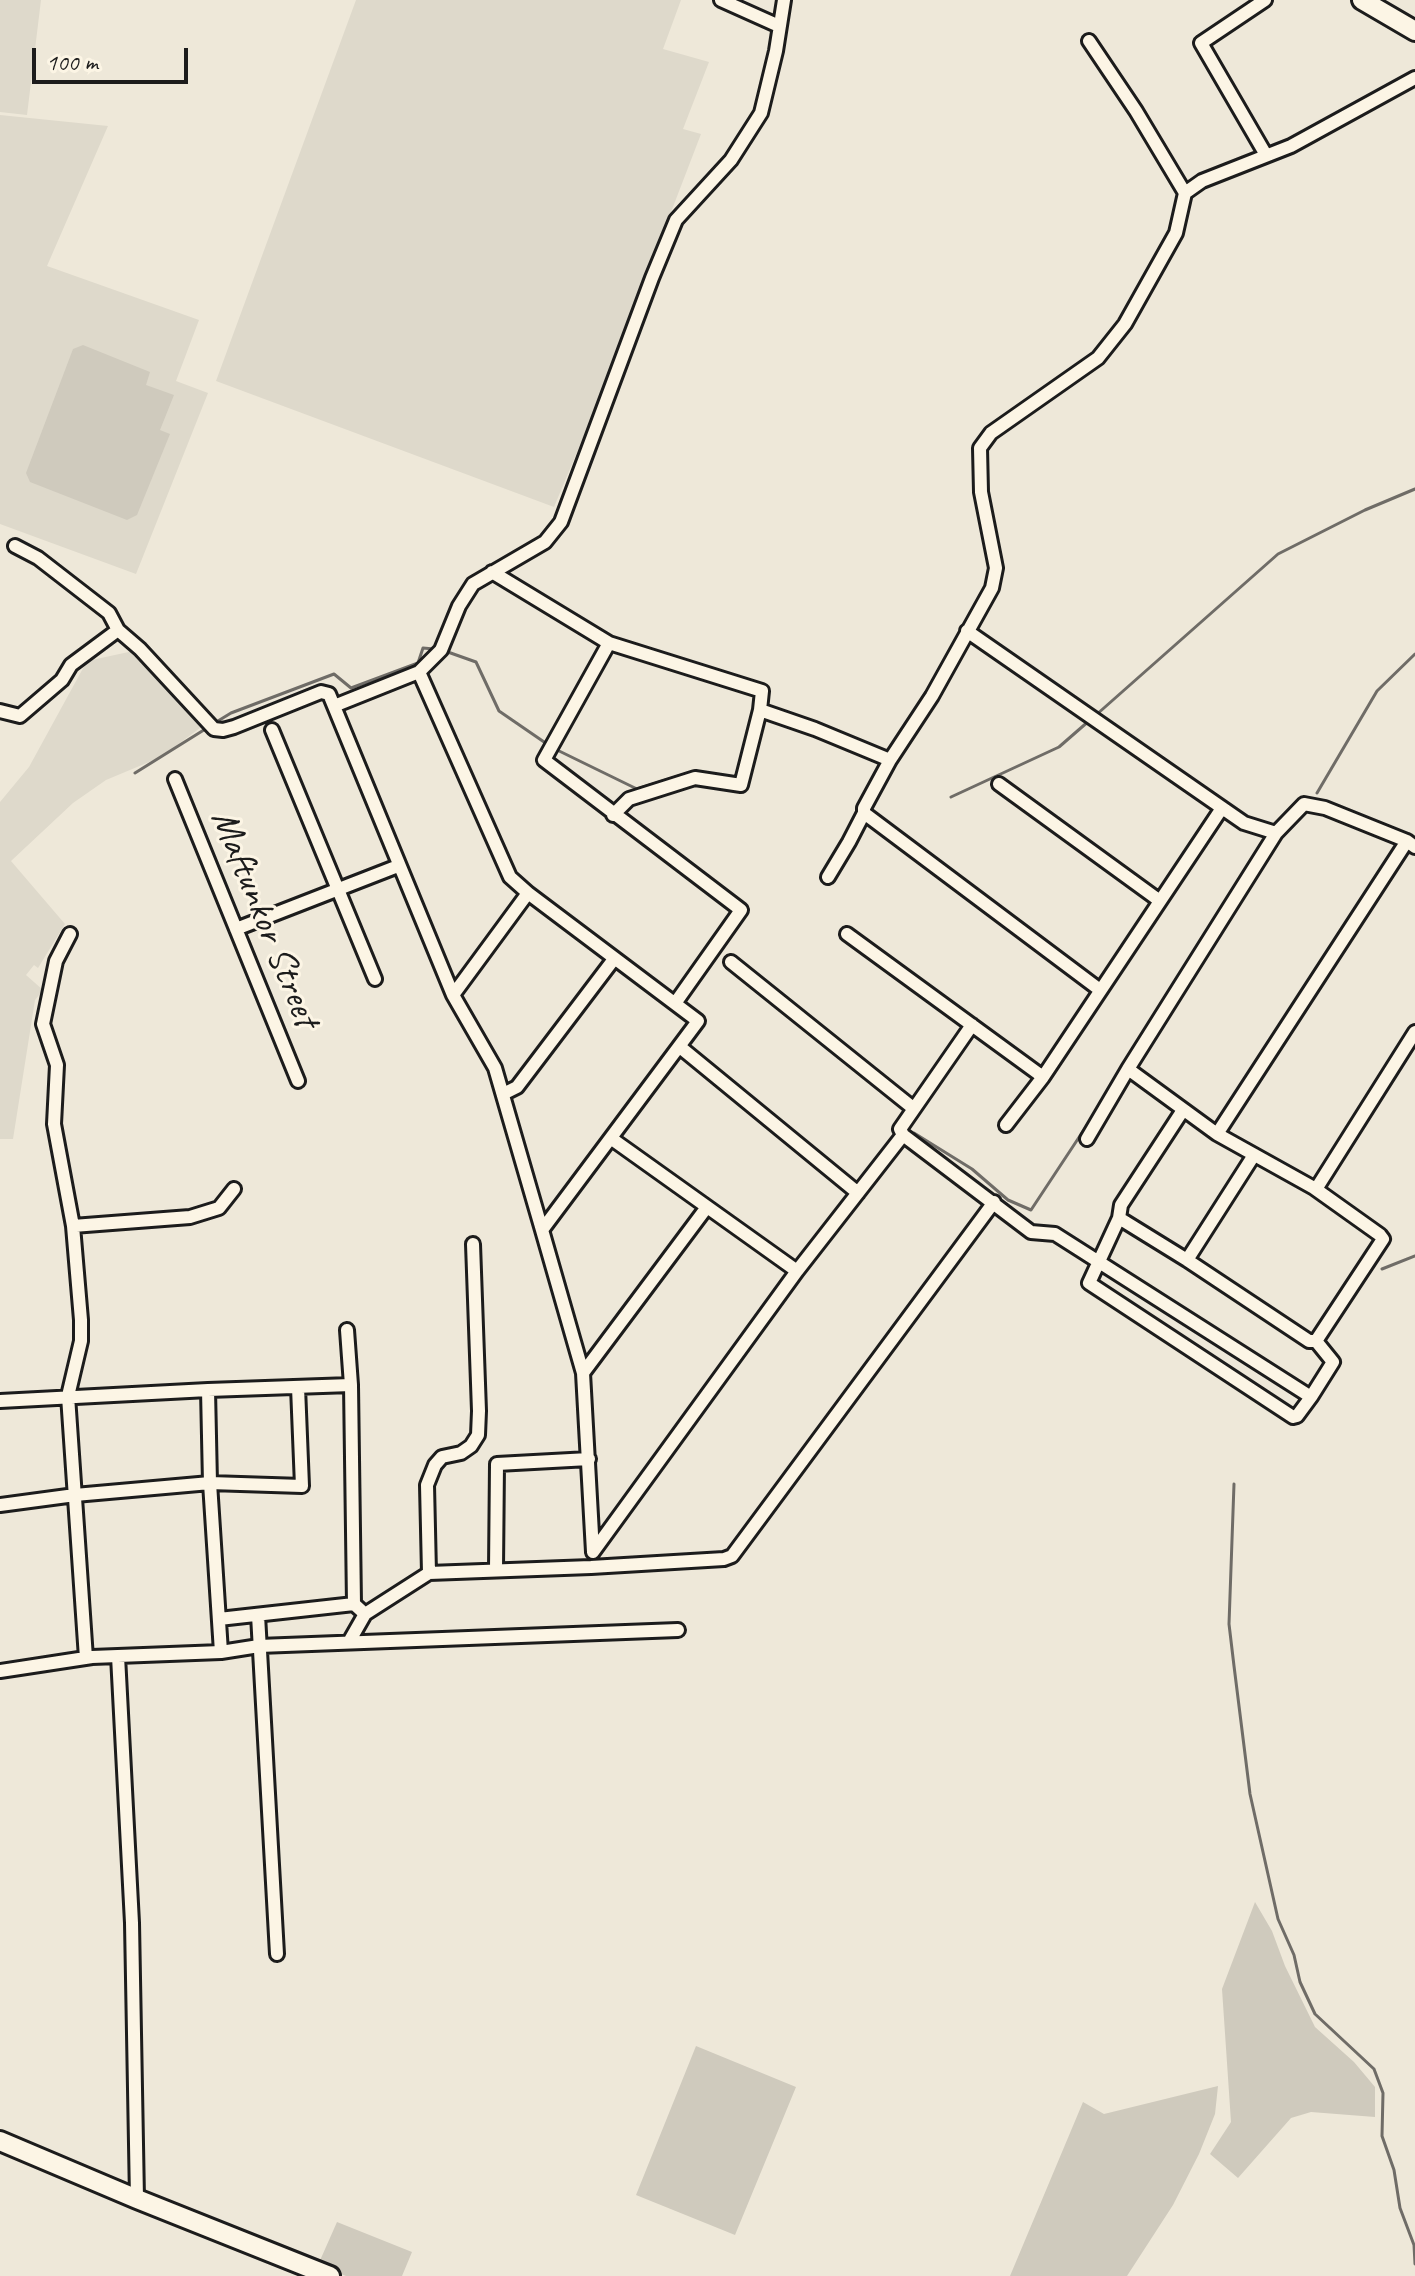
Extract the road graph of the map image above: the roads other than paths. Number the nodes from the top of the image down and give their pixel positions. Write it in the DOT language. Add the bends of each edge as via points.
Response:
graph roads {
  1 [pos="721,0"];
  2 [pos="784,0"];
  3 [pos="1265,0"];
  4 [pos="1362,0"];
  5 [pos="779,26"];
  6 [pos="1415,31"];
  7 [pos="1089,41"];
  8 [pos="1415,78"];
  9 [pos="1266,155"];
  10 [pos="1185,193"];
  11 [pos="15,546"];
  12 [pos="492,572"];
  13 [pos="118,630"];
  14 [pos="967,631"];
  15 [pos="609,643"];
  16 [pos="419,672"];
  17 [pos="334,706"];
  18 [pos="760,710"];
  19 [pos="0,711"];
  20 [pos="272,730"];
  21 [pos="890,760"];
  22 [pos="175,779"];
  23 [pos="999,784"];
  24 [pos="1222,808"];
  25 [pos="864,813"];
  26 [pos="613,815"];
  27 [pos="1276,833"];
  28 [pos="1411,844"];
  29 [pos="398,866"];
  30 [pos="828,877"];
  31 [pos="337,889"];
  32 [pos="528,893"];
  33 [pos="1160,901"];
  34 [pos="236,929"];
  35 [pos="70,934"];
  36 [pos="847,934"];
  37 [pos="614,959"];
  38 [pos="731,962"];
  39 [pos="375,979"];
  40 [pos="1100,990"];
  41 [pos="453,995"];
  42 [pos="676,1002"];
  43 [pos="972,1025"];
  44 [pos="1415,1032"];
  45 [pos="680,1047"];
  46 [pos="1128,1069"];
  47 [pos="1043,1077"];
  48 [pos="298,1081"];
  49 [pos="503,1094"];
  50 [pos="913,1108"];
  51 [pos="1183,1110"];
  52 [pos="1006,1125"];
  53 [pos="1217,1134"];
  54 [pos="903,1135"];
  55 [pos="612,1139"];
  56 [pos="1087,1139"];
  57 [pos="1254,1155"];
  58 [pos="1314,1188"];
  59 [pos="234,1189"];
  60 [pos="858,1193"];
  61 [pos="994,1202"];
  62 [pos="707,1207"];
  63 [pos="1119,1218"];
  64 [pos="73,1226"];
  65 [pos="542,1230"];
  66 [pos="473,1244"];
  67 [pos="1099,1260"];
  68 [pos="1187,1260"];
  69 [pos="797,1271"];
  70 [pos="347,1330"];
  71 [pos="1316,1341"];
  72 [pos="583,1373"];
  73 [pos="351,1385"];
  74 [pos="298,1387"];
  75 [pos="208,1390"];
  76 [pos="68,1396"];
  77 [pos="1311,1397"];
  78 [pos="0,1401"];
  79 [pos="589,1459"];
  80 [pos="210,1483"];
  81 [pos="75,1495"];
  82 [pos="0,1505"];
  83 [pos="593,1552"];
  84 [pos="591,1567"];
  85 [pos="496,1569"];
  86 [pos="429,1573"];
  87 [pos="354,1604"];
  88 [pos="365,1614"];
  89 [pos="258,1615"];
  90 [pos="219,1619"];
  91 [pos="678,1630"];
  92 [pos="349,1642"];
  93 [pos="259,1646"];
  94 [pos="221,1652"];
  95 [pos="118,1656"];
  96 [pos="86,1658"];
  97 [pos="0,1671"];
  98 [pos="277,1954"];
  99 [pos="0,2141"];
  100 [pos="137,2199"];
  101 [pos="330,2276"];
  1 -- 5 [label="street"];
  2 -- 5 [label="street"];
  3 -- 9 [label="street" via="1201,43"];
  4 -- 6 [label="main road"];
  5 -- 12 [label="street" via="761,113 731,160 676,220 561,522 545,542"];
  7 -- 10 [label="street"];
  8 -- 9 [label="street"];
  9 -- 10 [label="street"];
  10 -- 14 [label="street" via="1176,233 1125,324 1098,358 991,433 980,448 981,492 996,568 992,588"];
  11 -- 13 [label="street" via="89,596 109,613"];
  12 -- 15 [label="street"];
  12 -- 16 [label="street" via="473,584 441,650"];
  13 -- 17 [label="street" via="214,729 234,727 321,692 329,694"];
  13 -- 19 [label="street" via="71,665 62,680 20,716"];
  14 -- 21 [label="street"];
  14 -- 24 [label="street"];
  15 -- 18 [label="street" via="762,691"];
  15 -- 26 [label="street" via="544,760"];
  16 -- 17 [label="street"];
  16 -- 32 [label="street" via="510,877"];
  17 -- 29 [label="street"];
  18 -- 21 [label="street"];
  18 -- 26 [label="street" via="741,785 695,778 629,799"];
  20 -- 31 [label="street"];
  21 -- 25 [label="street"];
  22 -- 34 [label="street, Maftunkor Street"];
  23 -- 33 [label="street"];
  24 -- 27 [label="street" via="1244,823"];
  24 -- 33 [label="street"];
  25 -- 30 [label="street"];
  25 -- 40 [label="street"];
  26 -- 42 [label="street" via="741,910"];
  27 -- 28 [label="street" via="1304,804"];
  27 -- 46 [label="street"];
  28 -- 53 [label="street"];
  29 -- 31 [label="street"];
  29 -- 41 [label="street"];
  31 -- 34 [label="street"];
  31 -- 39 [label="street"];
  32 -- 37 [label="street"];
  32 -- 41 [label="street"];
  33 -- 40 [label="street"];
  34 -- 48 [label="street, Maftunkor Street"];
  35 -- 64 [label="street" via="56,961 43,1024 57,1065 54,1124"];
  36 -- 43 [label="street"];
  37 -- 42 [label="street"];
  37 -- 49 [label="street" via="517,1087"];
  38 -- 50 [label="street"];
  40 -- 47 [label="street"];
  41 -- 49 [label="street" via="495,1068"];
  42 -- 45 [label="street" via="698,1021"];
  43 -- 47 [label="street"];
  43 -- 50 [label="street"];
  44 -- 58 [label="street"];
  45 -- 55 [label="street"];
  45 -- 60 [label="street"];
  46 -- 51 [label="street"];
  46 -- 56 [label="street"];
  47 -- 52 [label="street"];
  49 -- 65 [label="street"];
  50 -- 54 [label="street" via="900,1129"];
  51 -- 53 [label="street"];
  51 -- 63 [label="street" via="1121,1205"];
  53 -- 57 [label="street"];
  54 -- 60 [label="street"];
  54 -- 61 [label="street"];
  55 -- 62 [label="street"];
  55 -- 65 [label="street"];
  57 -- 58 [label="street"];
  57 -- 68 [label="street"];
  58 -- 71 [label="street" via="1383,1239"];
  59 -- 64 [label="street" via="219,1208 190,1217"];
  60 -- 69 [label="street"];
  61 -- 67 [label="street" via="1031,1232 1055,1234"];
  61 -- 84 [label="street" via="737,1552 724,1559"];
  62 -- 69 [label="street"];
  62 -- 72 [label="street"];
  63 -- 67 [label="street"];
  63 -- 68 [label="street"];
  64 -- 76 [label="street" via="81,1341"];
  65 -- 72 [label="street"];
  66 -- 86 [label="street" via="478,1435 461,1453 442,1457 427,1485"];
  67 -- 77 [label="street"];
  67 -- 77 [label="street" via="1088,1281 1091,1285 1291,1416 1297,1416"];
  68 -- 71 [label="street"];
  69 -- 83 [label="street"];
  70 -- 73 [label="street"];
  71 -- 77 [label="street" via="1333,1362"];
  72 -- 79 [label="street"];
  73 -- 74 [label="street"];
  73 -- 87 [label="street"];
  74 -- 75 [label="street"];
  74 -- 80 [label="street" via="302,1486"];
  75 -- 76 [label="street"];
  75 -- 80 [label="street"];
  76 -- 78 [label="street"];
  76 -- 81 [label="street"];
  79 -- 83 [label="street"];
  79 -- 85 [label="street" via="497,1464"];
  80 -- 81 [label="street"];
  80 -- 90 [label="street"];
  81 -- 82 [label="street"];
  81 -- 96 [label="street"];
  83 -- 84 [label="street"];
  84 -- 85 [label="street"];
  85 -- 86 [label="street"];
  86 -- 88 [label="street"];
  87 -- 88 [label="street"];
  87 -- 89 [label="street"];
  88 -- 92 [label="street"];
  89 -- 90 [label="street"];
  89 -- 93 [label="street"];
  90 -- 94 [label="street"];
  91 -- 92 [label="street"];
  92 -- 93 [label="street"];
  93 -- 94 [label="street"];
  93 -- 98 [label="street"];
  94 -- 95 [label="street"];
  95 -- 96 [label="street"];
  95 -- 100 [label="street" via="132,1923"];
  96 -- 97 [label="street"];
  99 -- 100 [label="main road"];
  100 -- 101 [label="main road"];
}
